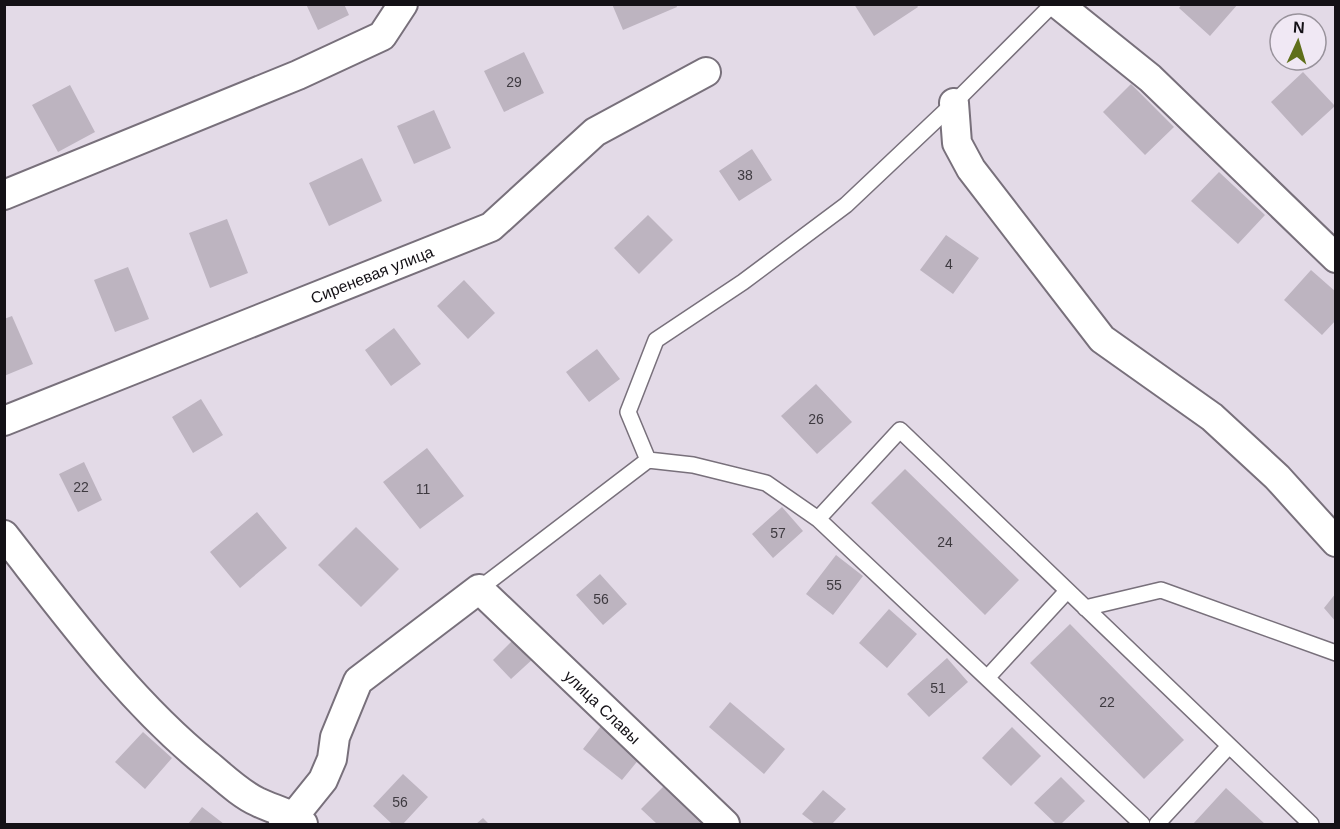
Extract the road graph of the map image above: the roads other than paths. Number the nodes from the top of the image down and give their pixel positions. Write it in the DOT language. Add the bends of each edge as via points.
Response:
graph roads {
  1 [pos="403,4"];
  2 [pos="1053,4"];
  3 [pos="1058,4"];
  4 [pos="706,72"];
  5 [pos="954,103"];
  6 [pos="4,195"];
  7 [pos="1335,258"];
  8 [pos="4,421"];
  9 [pos="648,460"];
  10 [pos="818,519"];
  11 [pos="4,535"];
  12 [pos="1335,542"];
  13 [pos="479,589"];
  14 [pos="1067,591"];
  15 [pos="1085,608"];
  16 [pos="1335,653"];
  17 [pos="987,678"];
  18 [pos="1229,746"];
  19 [pos="293,822"];
  20 [pos="725,825"];
  21 [pos="1142,825"];
  22 [pos="1157,825"];
  23 [pos="1311,825"];
  1 -- 6 [label="street" via="382,36 298,75"];
  2 -- 5 [label="lane"];
  3 -- 7 [label="street" via="1150,78"];
  4 -- 8 [label="street, Сиреневая улица" via="595,132 491,227"];
  5 -- 9 [label="lane" via="846,205 656,340 628,411"];
  5 -- 12 [label="street" via="957,143 971,169 1102,339 1212,417 1277,477"];
  9 -- 10 [label="lane" via="693,465 766,483"];
  9 -- 13 [label="lane"];
  10 -- 14 [label="lane" via="900,430"];
  10 -- 17 [label="lane"];
  11 -- 19 [label="street" via="74,624 163,726 257,802"];
  13 -- 19 [label="street" via="358,681 335,737 332,759 323,780"];
  13 -- 20 [label="street, улица Славы"];
  14 -- 15 [label="lane"];
  14 -- 17 [label="lane"];
  15 -- 16 [label="lane" via="1161,590"];
  15 -- 18 [label="lane"];
  17 -- 21 [label="lane"];
  18 -- 22 [label="lane"];
  18 -- 23 [label="lane"];
}
